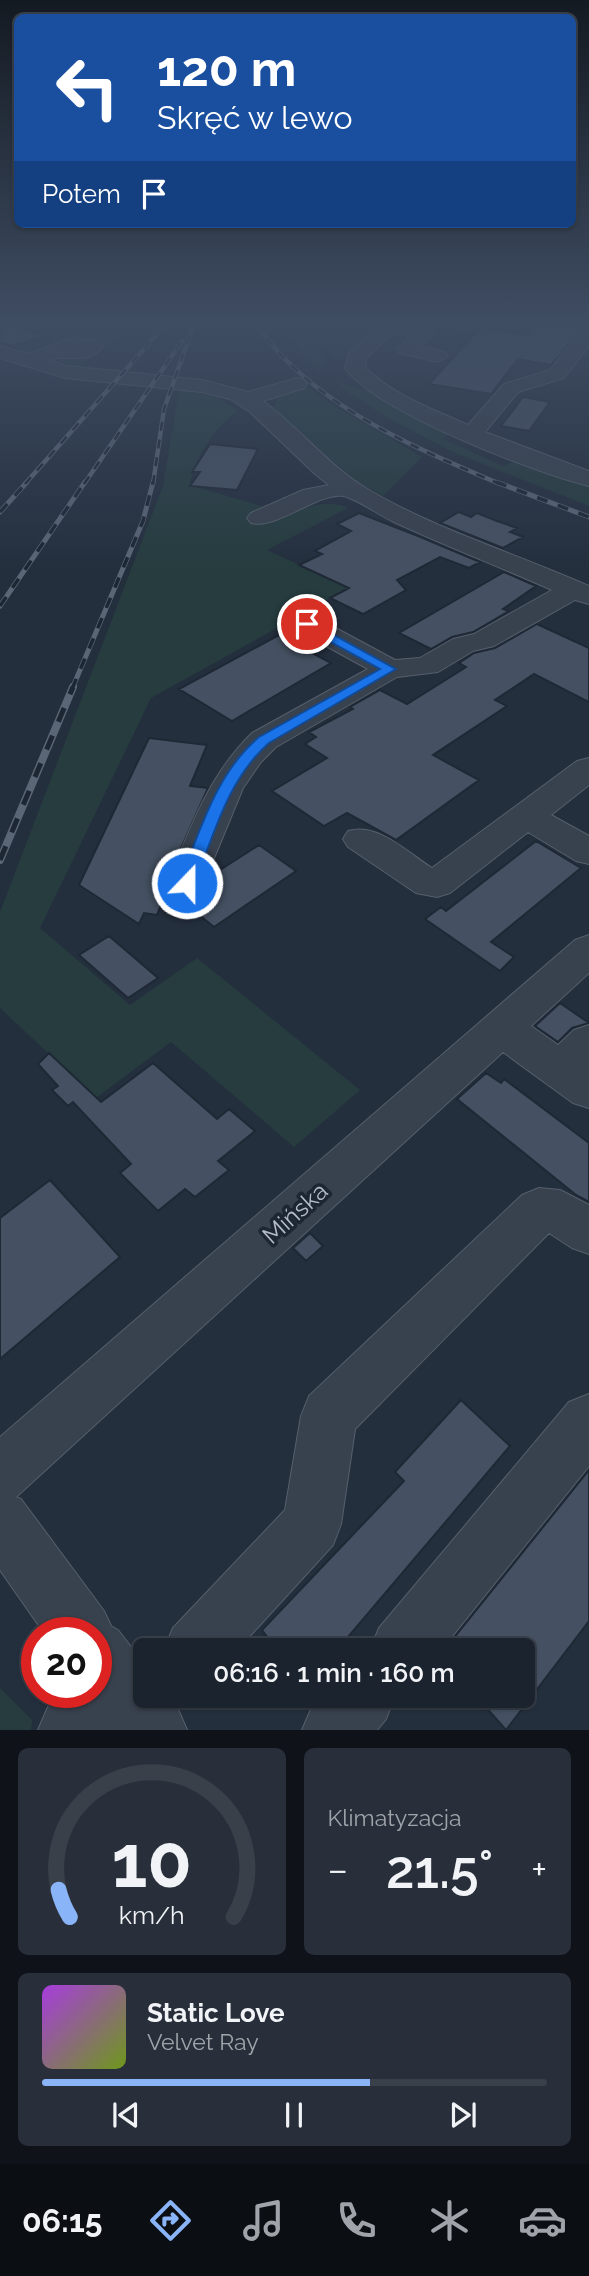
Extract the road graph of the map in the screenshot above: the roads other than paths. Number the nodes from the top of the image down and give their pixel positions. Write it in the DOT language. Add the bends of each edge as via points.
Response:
graph roads {
  1 [pos="252,405"];
  2 [pos="407,405"];
  3 [pos="497,405"];
  4 [pos="472,434"];
  5 [pos="589,479"];
  6 [pos="350,488"];
  7 [pos="260,518"];
  8 [pos="581,593"];
  9 [pos="307,624"];
  10 [pos="390,669"];
  11 [pos="589,768"];
  12 [pos="528,817"];
  13 [pos="360,839"];
  14 [pos="589,852"];
  15 [pos="187,883"];
  16 [pos="589,950"];
  17 [pos="502,1028"];
  18 [pos="580,1067"];
  19 [pos="589,1232"];
  20 [pos="589,1422"];
  21 [pos="0,1475"];
  22 [pos="0,1520"];
  23 [pos="206,1638"];
  24 [pos="411,1638"];
  25 [pos="124,1684"];
  26 [pos="353,1708"];
  27 [pos="71,1730"];
  28 [pos="335,1730"];
  1 -- 6 [label="street"];
  2 -- 4 [label="street"];
  3 -- 4 [label="street"];
  4 -- 5 [label="street"];
  6 -- 7 [label="street" via="312,495"];
  6 -- 8 [label="street" via="393,512"];
  8 -- 10 [label="street" via="484,640 463,645 427,666"];
  9 -- 10 [label="street"];
  10 -- 15 [label="street" via="264,740 248,754 224,789"];
  11 -- 12 [label="street"];
  12 -- 13 [label="street" via="437,884 429,884"];
  12 -- 14 [label="street"];
  16 -- 17 [label="street, Mińska"];
  17 -- 18 [label="street"];
  17 -- 21 [label="street, Mińska"];
  19 -- 23 [label="street" via="560,1212 539,1210 329,1416 312,1524"];
  20 -- 24 [label="street"];
  22 -- 25 [label="street"];
  25 -- 27 [label="street"];
  26 -- 28 [label="street"];
}
